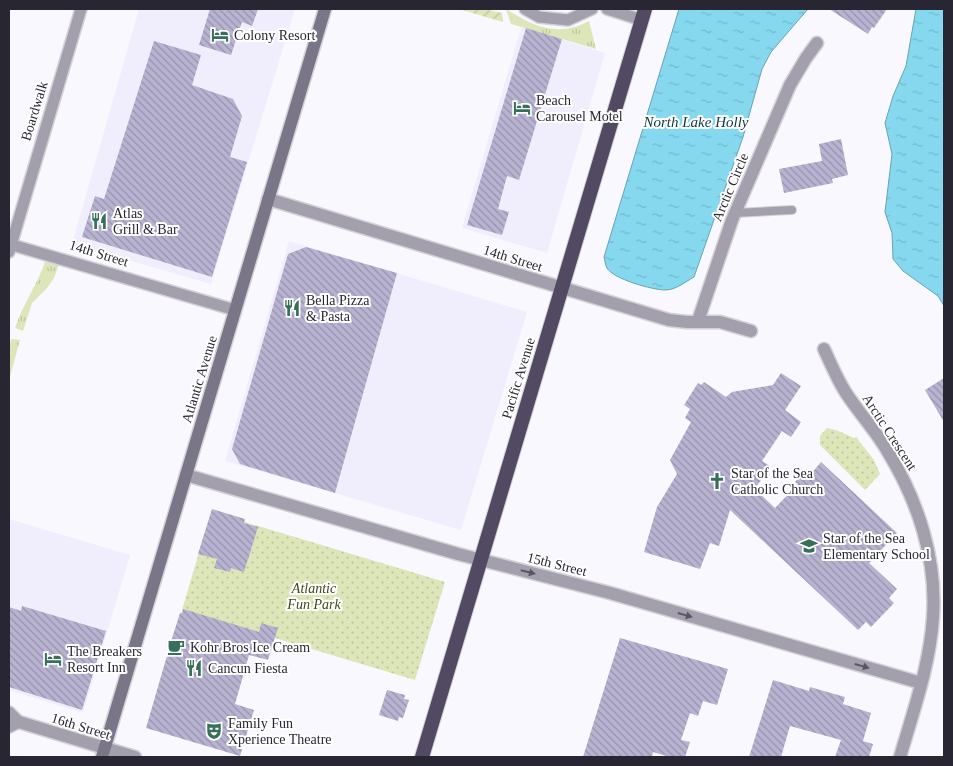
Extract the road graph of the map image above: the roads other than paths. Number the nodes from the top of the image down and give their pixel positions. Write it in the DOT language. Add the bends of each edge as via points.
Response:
graph roads {
  1 [pos="80,9"];
  2 [pos="325,9"];
  3 [pos="525,9"];
  4 [pos="592,9"];
  5 [pos="607,9"];
  6 [pos="644,14"];
  7 [pos="817,43"];
  8 [pos="268,199"];
  9 [pos="792,210"];
  10 [pos="735,213"];
  11 [pos="9,246"];
  12 [pos="562,288"];
  13 [pos="235,310"];
  14 [pos="698,321"];
  15 [pos="751,331"];
  16 [pos="824,349"];
  17 [pos="186,475"];
  18 [pos="481,560"];
  19 [pos="921,683"];
  20 [pos="9,712"];
  21 [pos="14,724"];
  22 [pos="103,753"];
  23 [pos="135,757"];
  24 [pos="422,757"];
  25 [pos="900,757"];
  1 -- 11 [label="street, Boardwalk"];
  2 -- 8 [label="main road, Atlantic Avenue"];
  3 -- 4 [label="street" via="539,17 568,20"];
  5 -- 6 [label="street"];
  6 -- 12 [label="highway, Pacific Avenue"];
  7 -- 10 [label="street, Arctic Circle" via="790,84"];
  8 -- 12 [label="street, 14th Street"];
  8 -- 13 [label="main road, Atlantic Avenue"];
  9 -- 10 [label="lane"];
  10 -- 14 [label="street, Arctic Circle"];
  11 -- 13 [label="street, 14th Street"];
  12 -- 14 [label="street, 14th Street" via="669,320"];
  12 -- 18 [label="highway, Pacific Avenue"];
  13 -- 17 [label="main road, Atlantic Avenue"];
  14 -- 15 [label="street, 14th Street" via="720,322"];
  16 -- 19 [label="street, Arctic Crescent" via="846,392 904,480 927,543 933,617"];
  17 -- 18 [label="street, 15th Street"];
  17 -- 22 [label="main road, Atlantic Avenue"];
  18 -- 19 [label="street, 15th Street, one-way" via="610,593"];
  18 -- 24 [label="highway, Pacific Avenue"];
  19 -- 25 [label="street, Arctic Crescent"];
  20 -- 21 [label="street, 16th Street"];
  21 -- 22 [label="street, 16th Street"];
  22 -- 23 [label="street, 16th Street"];
}
